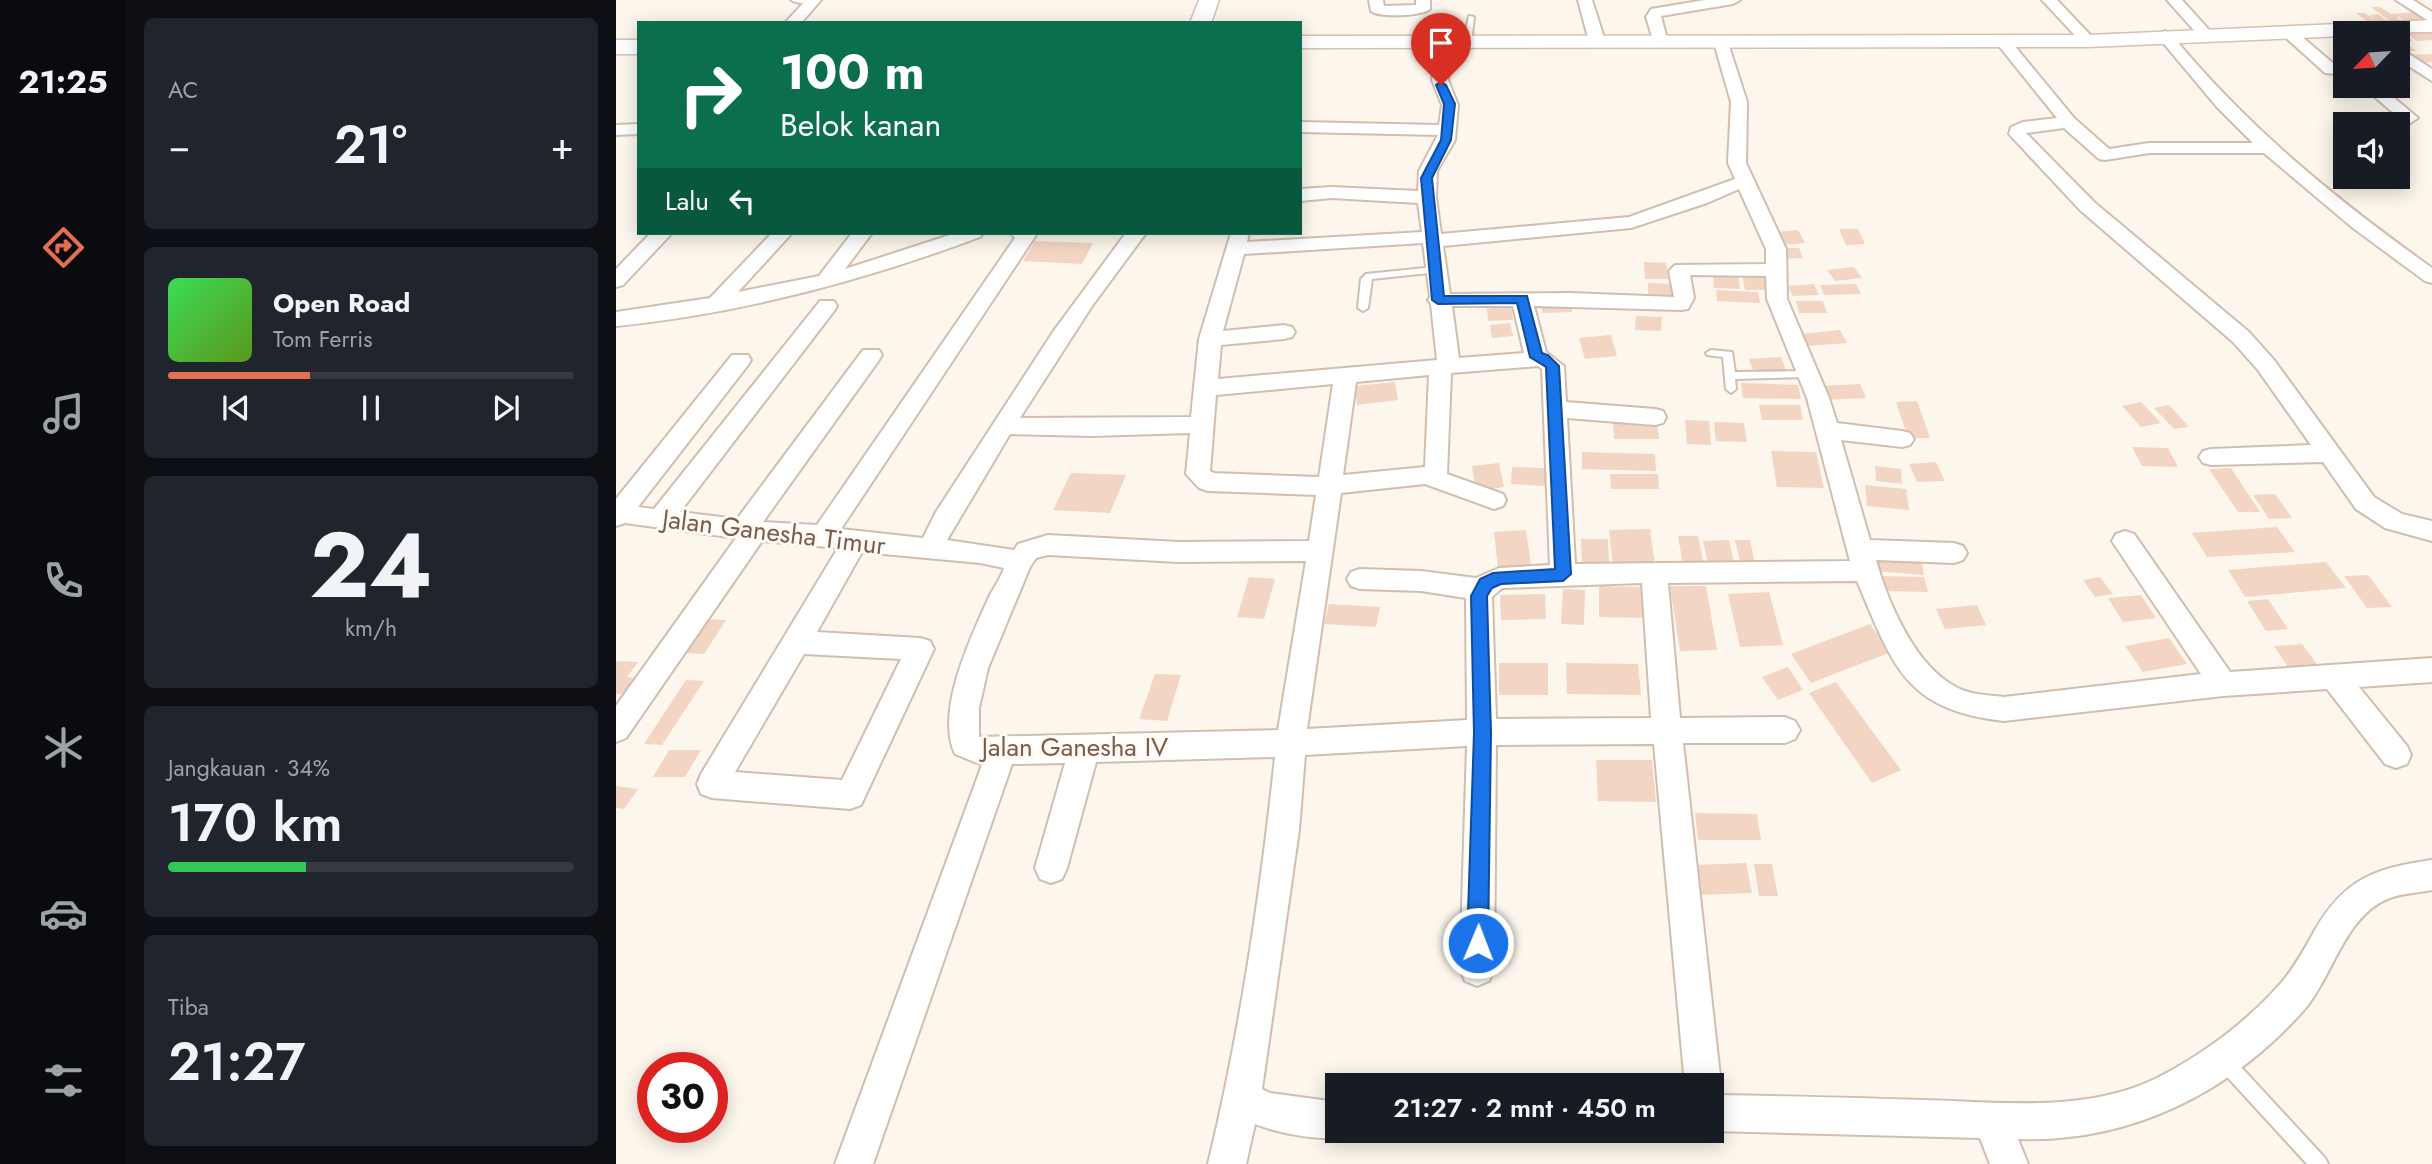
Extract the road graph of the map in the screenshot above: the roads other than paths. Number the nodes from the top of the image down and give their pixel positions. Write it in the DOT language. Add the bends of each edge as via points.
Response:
graph roads {
  1 [pos="794,0"];
  2 [pos="814,0"];
  3 [pos="1209,0"];
  4 [pos="1376,0"];
  5 [pos="1423,0"];
  6 [pos="1585,0"];
  7 [pos="1733,0"];
  8 [pos="2049,0"];
  9 [pos="2174,0"];
  10 [pos="2403,0"];
  11 [pos="1471,17"];
  12 [pos="2432,19"];
  13 [pos="794,21"];
  14 [pos="1201,21"];
  15 [pos="2432,26"];
  16 [pos="2410,28"];
  17 [pos="2333,32"];
  18 [pos="2289,33"];
  19 [pos="2205,34"];
  20 [pos="2165,36"];
  21 [pos="1597,41"];
  22 [pos="2003,41"];
  23 [pos="2088,41"];
  24 [pos="1302,42"];
  25 [pos="1456,43"];
  26 [pos="1660,43"];
  27 [pos="1722,43"];
  28 [pos="616,47"];
  29 [pos="637,47"];
  30 [pos="2410,60"];
  31 [pos="2333,67"];
  32 [pos="2410,71"];
  33 [pos="2428,73"];
  34 [pos="2385,98"];
  35 [pos="2402,112"];
  36 [pos="2068,122"];
  37 [pos="1302,127"];
  38 [pos="637,129"];
  39 [pos="616,130"];
  40 [pos="1447,130"];
  41 [pos="2272,148"];
  42 [pos="1744,182"];
  43 [pos="1302,195"];
  44 [pos="1427,197"];
  45 [pos="660,235"];
  46 [pos="780,235"];
  47 [pos="860,235"];
  48 [pos="968,235"];
  49 [pos="1026,235"];
  50 [pos="1134,235"];
  51 [pos="1431,239"];
  52 [pos="1238,241"];
  53 [pos="1435,270"];
  54 [pos="1777,270"];
  55 [pos="2432,277"];
  56 [pos="616,281"];
  57 [pos="824,282"];
  58 [pos="1522,299"];
  59 [pos="1438,300"];
  60 [pos="717,303"];
  61 [pos="827,306"];
  62 [pos="1363,308"];
  63 [pos="616,319"];
  64 [pos="1284,332"];
  65 [pos="1210,339"];
  66 [pos="1711,353"];
  67 [pos="871,355"];
  68 [pos="1536,357"];
  69 [pos="740,360"];
  70 [pos="1445,366"];
  71 [pos="1807,374"];
  72 [pos="1346,375"];
  73 [pos="1730,376"];
  74 [pos="1206,388"];
  75 [pos="1731,389"];
  76 [pos="1555,409"];
  77 [pos="1655,417"];
  78 [pos="1202,425"];
  79 [pos="1004,426"];
  80 [pos="1826,430"];
  81 [pos="1902,439"];
  82 [pos="2327,453"];
  83 [pos="2211,457"];
  84 [pos="1427,476"];
  85 [pos="1327,486"];
  86 [pos="1494,500"];
  87 [pos="617,514"];
  88 [pos="661,518"];
  89 [pos="750,530"];
  90 [pos="2432,531"];
  91 [pos="824,535"];
  92 [pos="2125,541"];
  93 [pos="855,542"];
  94 [pos="931,548"];
  95 [pos="1319,551"];
  96 [pos="1954,553"];
  97 [pos="1863,560"];
  98 [pos="1018,564"];
  99 [pos="1563,574"];
  100 [pos="1654,574"];
  101 [pos="1360,579"];
  102 [pos="1481,589"];
  103 [pos="796,642"];
  104 [pos="2432,670"];
  105 [pos="2333,676"];
  106 [pos="2223,684"];
  107 [pos="616,729"];
  108 [pos="1785,730"];
  109 [pos="1667,731"];
  110 [pos="1482,733"];
  111 [pos="1292,743"];
  112 [pos="1084,750"];
  113 [pos="1002,751"];
  114 [pos="2396,755"];
  115 [pos="1051,868"];
  116 [pos="2432,875"];
  117 [pos="1477,969"];
  118 [pos="2221,1058"];
  119 [pos="1702,1073"];
  120 [pos="1242,1098"];
  121 [pos="1724,1113"];
  122 [pos="1325,1119"];
  123 [pos="1992,1120"];
  124 [pos="855,1164"];
  125 [pos="1227,1164"];
  126 [pos="2009,1164"];
  127 [pos="2319,1164"];
  1 -- 2 [label="lane"];
  2 -- 13 [label="street"];
  3 -- 14 [label="street"];
  4 -- 5 [label="street" via="1378,11 1423,9"];
  6 -- 21 [label="street"];
  7 -- 26 [label="street" via="1656,12 1653,17"];
  8 -- 23 [label="street"];
  9 -- 19 [label="street"];
  10 -- 12 [label="street"];
  11 -- 25 [label="lane"];
  15 -- 16 [label="street"];
  17 -- 18 [label="street"];
  18 -- 19 [label="street"];
  18 -- 31 [label="street"];
  19 -- 20 [label="street"];
  20 -- 23 [label="street"];
  20 -- 41 [label="street" via="2212,92"];
  21 -- 25 [label="street"];
  21 -- 26 [label="street"];
  22 -- 23 [label="street"];
  22 -- 27 [label="street"];
  22 -- 36 [label="street"];
  24 -- 25 [label="street"];
  25 -- 40 [label="street" via="1440,80 1450,104"];
  26 -- 27 [label="street"];
  27 -- 42 [label="street" via="1738,91 1735,150"];
  28 -- 29 [label="street"];
  30 -- 33 [label="street"];
  32 -- 33 [label="street"];
  34 -- 35 [label="street"];
  36 -- 41 [label="street" via="2105,155 2149,148"];
  36 -- 82 [label="street" via="2017,131 2087,206 2241,337"];
  37 -- 40 [label="street"];
  38 -- 39 [label="street"];
  40 -- 44 [label="street" via="1430,167"];
  41 -- 55 [label="street" via="2351,217"];
  42 -- 51 [label="street" via="1631,222"];
  42 -- 54 [label="street" via="1776,249"];
  43 -- 44 [label="street" via="1328,191"];
  44 -- 51 [label="street"];
  45 -- 56 [label="street"];
  46 -- 60 [label="street"];
  47 -- 57 [label="street"];
  48 -- 57 [label="street"];
  49 -- 91 [label="street"];
  50 -- 79 [label="street" via="1065,326"];
  51 -- 52 [label="street"];
  51 -- 53 [label="street"];
  52 -- 65 [label="street"];
  53 -- 59 [label="street"];
  53 -- 62 [label="lane" via="1369,276"];
  54 -- 58 [label="street" via="1682,269 1681,304"];
  54 -- 71 [label="street" via="1777,299"];
  57 -- 60 [label="street"];
  58 -- 59 [label="street"];
  58 -- 68 [label="street"];
  59 -- 70 [label="street"];
  60 -- 63 [label="street"];
  61 -- 88 [label="street"];
  64 -- 65 [label="street"];
  65 -- 74 [label="street"];
  66 -- 73 [label="lane" via="1728,354"];
  67 -- 89 [label="street"];
  68 -- 70 [label="street"];
  68 -- 76 [label="street" via="1553,366"];
  69 -- 87 [label="street"];
  70 -- 72 [label="street"];
  70 -- 84 [label="street" via="1437,471"];
  71 -- 73 [label="lane"];
  71 -- 80 [label="street"];
  72 -- 74 [label="street"];
  72 -- 85 [label="street"];
  73 -- 75 [label="lane"];
  74 -- 78 [label="street"];
  76 -- 77 [label="street"];
  76 -- 99 [label="street"];
  78 -- 79 [label="street"];
  78 -- 85 [label="street" via="1197,469 1202,480"];
  79 -- 94 [label="street"];
  80 -- 81 [label="street"];
  80 -- 97 [label="street"];
  82 -- 83 [label="street"];
  82 -- 90 [label="street" via="2373,509 2394,521"];
  84 -- 85 [label="street"];
  84 -- 86 [label="street"];
  85 -- 95 [label="street"];
  87 -- 88 [label="street, Jalan Ganesha Timur"];
  88 -- 89 [label="street, Jalan Ganesha Timur"];
  89 -- 91 [label="street, Jalan Ganesha Timur"];
  89 -- 107 [label="street"];
  91 -- 93 [label="street, Jalan Ganesha Timur"];
  92 -- 106 [label="street"];
  93 -- 94 [label="street, Jalan Ganesha Timur"];
  93 -- 103 [label="street"];
  94 -- 98 [label="street" via="1010,558"];
  95 -- 98 [label="street" via="1179,552 1048,545 1027,551"];
  95 -- 111 [label="street" via="1295,695"];
  96 -- 97 [label="street"];
  97 -- 100 [label="street"];
  97 -- 106 [label="street" via="1904,655 1932,690 1952,701 2004,709"];
  98 -- 113 [label="street, Jalan Ganesha IV" via="976,665 963,718 965,745 983,752"];
  99 -- 100 [label="street"];
  99 -- 102 [label="street" via="1499,578"];
  100 -- 109 [label="street"];
  101 -- 102 [label="street" via="1421,580"];
  102 -- 110 [label="street"];
  103 -- 103 [label="street" via="920,649 849,795 712,783"];
  104 -- 105 [label="street"];
  105 -- 106 [label="street"];
  105 -- 114 [label="street"];
  108 -- 109 [label="street, Jalan Ganesha IV"];
  109 -- 110 [label="street, Jalan Ganesha IV"];
  109 -- 119 [label="street"];
  110 -- 111 [label="street, Jalan Ganesha IV"];
  110 -- 117 [label="street"];
  111 -- 112 [label="street, Jalan Ganesha IV"];
  111 -- 120 [label="street"];
  112 -- 113 [label="street, Jalan Ganesha IV"];
  112 -- 115 [label="street"];
  113 -- 124 [label="street"];
  116 -- 118 [label="street" via="2396,880 2356,901 2293,996"];
  118 -- 123 [label="street" via="2148,1101 2117,1111 2077,1119"];
  118 -- 127 [label="lane"];
  120 -- 122 [label="street" via="1269,1111"];
  120 -- 125 [label="street"];
  121 -- 123 [label="street"];
  123 -- 126 [label="street"];
}
